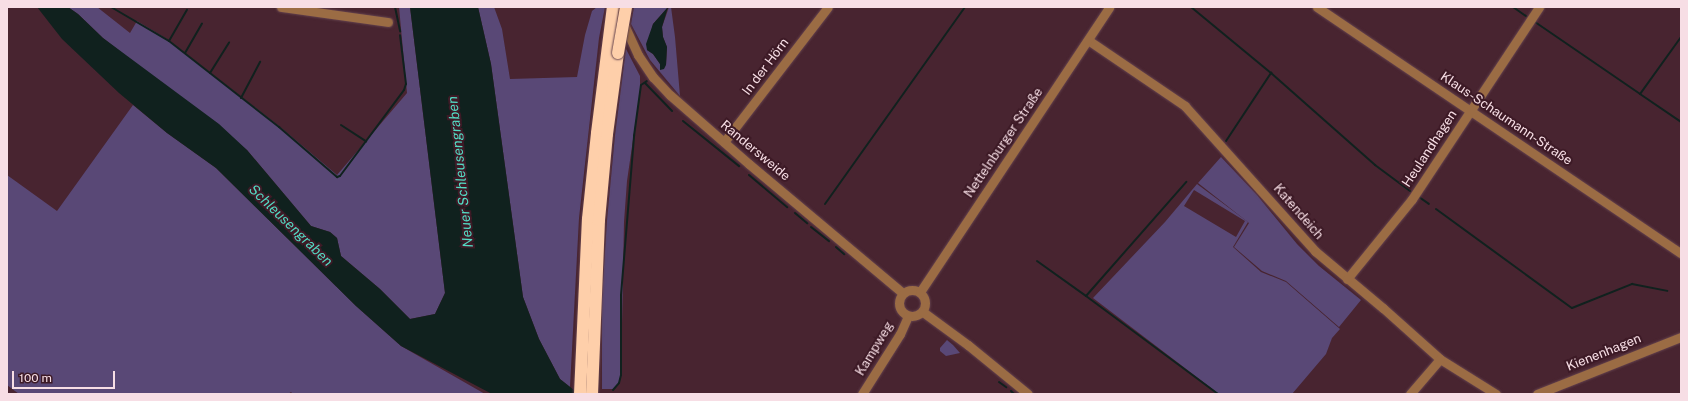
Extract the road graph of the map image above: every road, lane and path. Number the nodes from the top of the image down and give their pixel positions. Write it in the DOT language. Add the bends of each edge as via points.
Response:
graph roads {
  1 [pos="281,7"];
  2 [pos="615,7"];
  3 [pos="626,7"];
  4 [pos="828,7"];
  5 [pos="1109,7"];
  6 [pos="1317,7"];
  7 [pos="1539,7"];
  8 [pos="388,22"];
  9 [pos="1088,40"];
  10 [pos="1470,111"];
  11 [pos="724,142"];
  12 [pos="1681,252"];
  13 [pos="1347,279"];
  14 [pos="920,292"];
  15 [pos="904,293"];
  16 [pos="923,312"];
  17 [pos="908,316"];
  18 [pos="1681,337"];
  19 [pos="1440,359"];
  20 [pos="580,394"];
  21 [pos="592,394"];
  22 [pos="862,394"];
  23 [pos="1028,394"];
  24 [pos="1410,394"];
  25 [pos="1496,394"];
  26 [pos="1537,394"];
  1 -- 8 [label="street"];
  2 -- 11 [label="street, Randersweide" via="638,55 653,77 682,107"];
  2 -- 20 [label="highway" via="608,39 588,218"];
  3 -- 21 [label="highway, bridge" via="607,134 599,220"];
  4 -- 11 [label="street, In der Hörn"];
  5 -- 9 [label="street, Nettelnburger Straße"];
  6 -- 10 [label="street, Klaus-Schaumann-Straße"];
  7 -- 10 [label="street, Heulandhagen"];
  9 -- 13 [label="street, Katendeich" via="1173,96 1188,109 1306,243"];
  9 -- 14 [label="street, Nettelnburger Straße"];
  10 -- 12 [label="street, Klaus-Schaumann-Straße"];
  10 -- 13 [label="street, Heulandhagen" via="1412,200"];
  11 -- 15 [label="street, Randersweide"];
  13 -- 19 [label="street, Katendeich"];
  14 -- 15 [label="street" via="912,290"];
  14 -- 16 [label="street" via="926,300"];
  15 -- 17 [label="street" via="899,305"];
  16 -- 17 [label="street"];
  16 -- 23 [label="street"];
  17 -- 22 [label="street, Kampweg" via="900,334"];
  18 -- 26 [label="street, Kienenhagen"];
  19 -- 24 [label="street"];
  19 -- 25 [label="street, Katendeich"];
}
